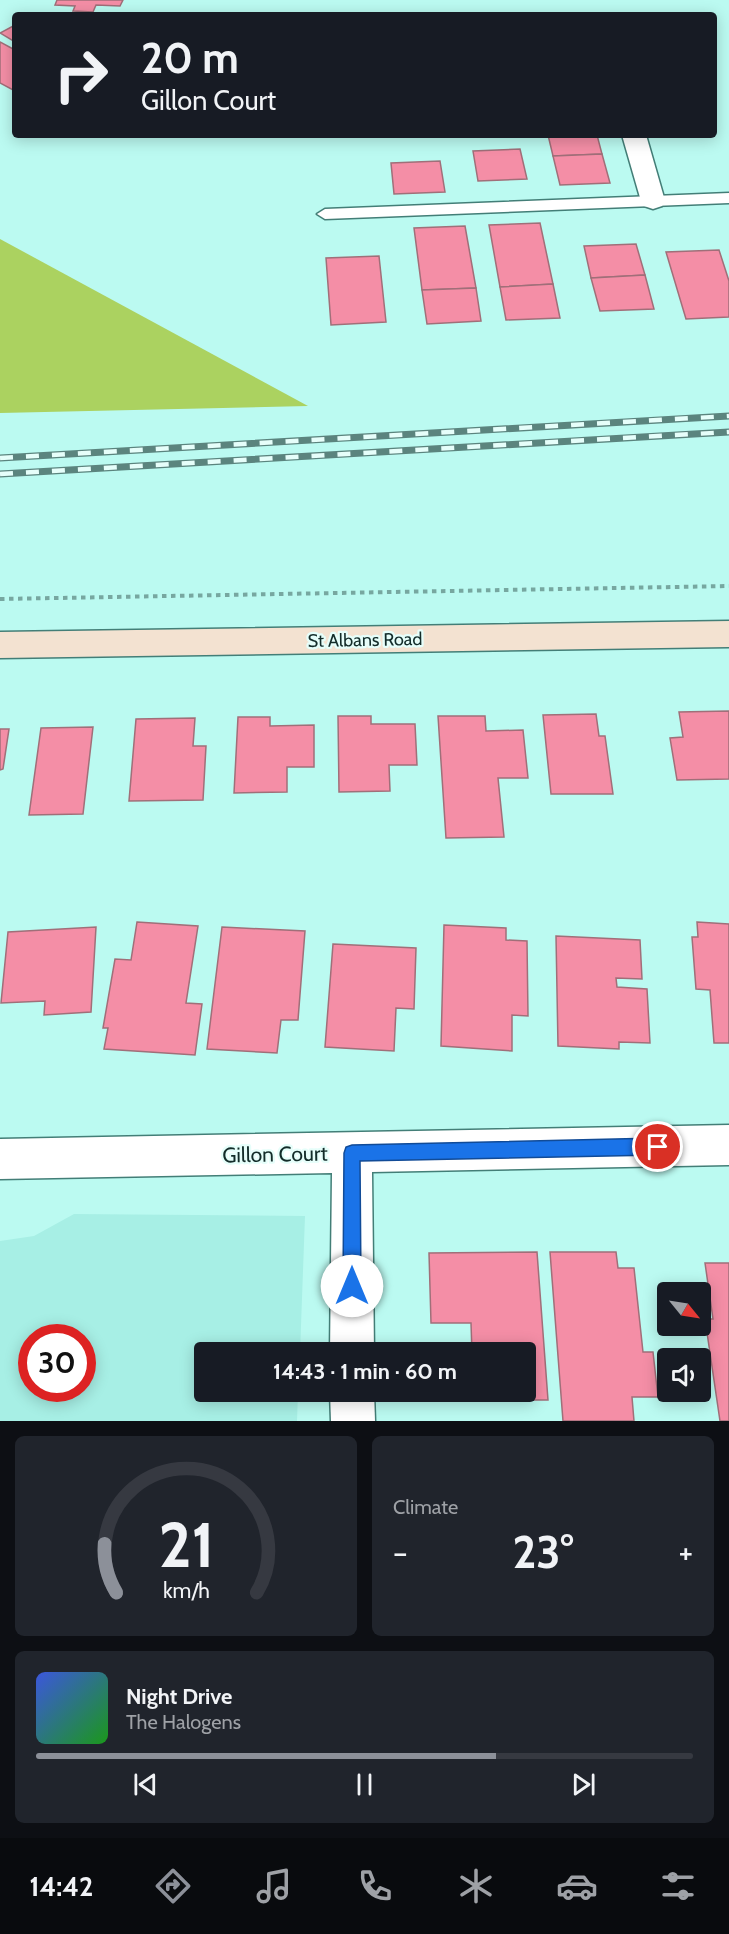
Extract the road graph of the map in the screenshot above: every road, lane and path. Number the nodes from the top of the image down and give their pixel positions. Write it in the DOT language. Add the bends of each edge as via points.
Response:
graph roads {
  1 [pos="635,138"];
  2 [pos="729,198"];
  3 [pos="653,201"];
  4 [pos="325,214"];
  5 [pos="729,586"];
  6 [pos="0,599"];
  7 [pos="729,634"];
  8 [pos="0,645"];
  9 [pos="729,1145"];
  10 [pos="352,1153"];
  11 [pos="0,1159"];
  12 [pos="352,1342"];
  13 [pos="352,1402"];
  14 [pos="352,1421"];
  1 -- 3 [label="street"];
  2 -- 3 [label="lane"];
  3 -- 4 [label="lane"];
  5 -- 6 [label="path"];
  7 -- 8 [label="main road, St Albans Road"];
  9 -- 10 [label="street, Gillon Court"];
  10 -- 11 [label="street, Gillon Court"];
  10 -- 12 [label="street"];
  13 -- 14 [label="street"];
}
